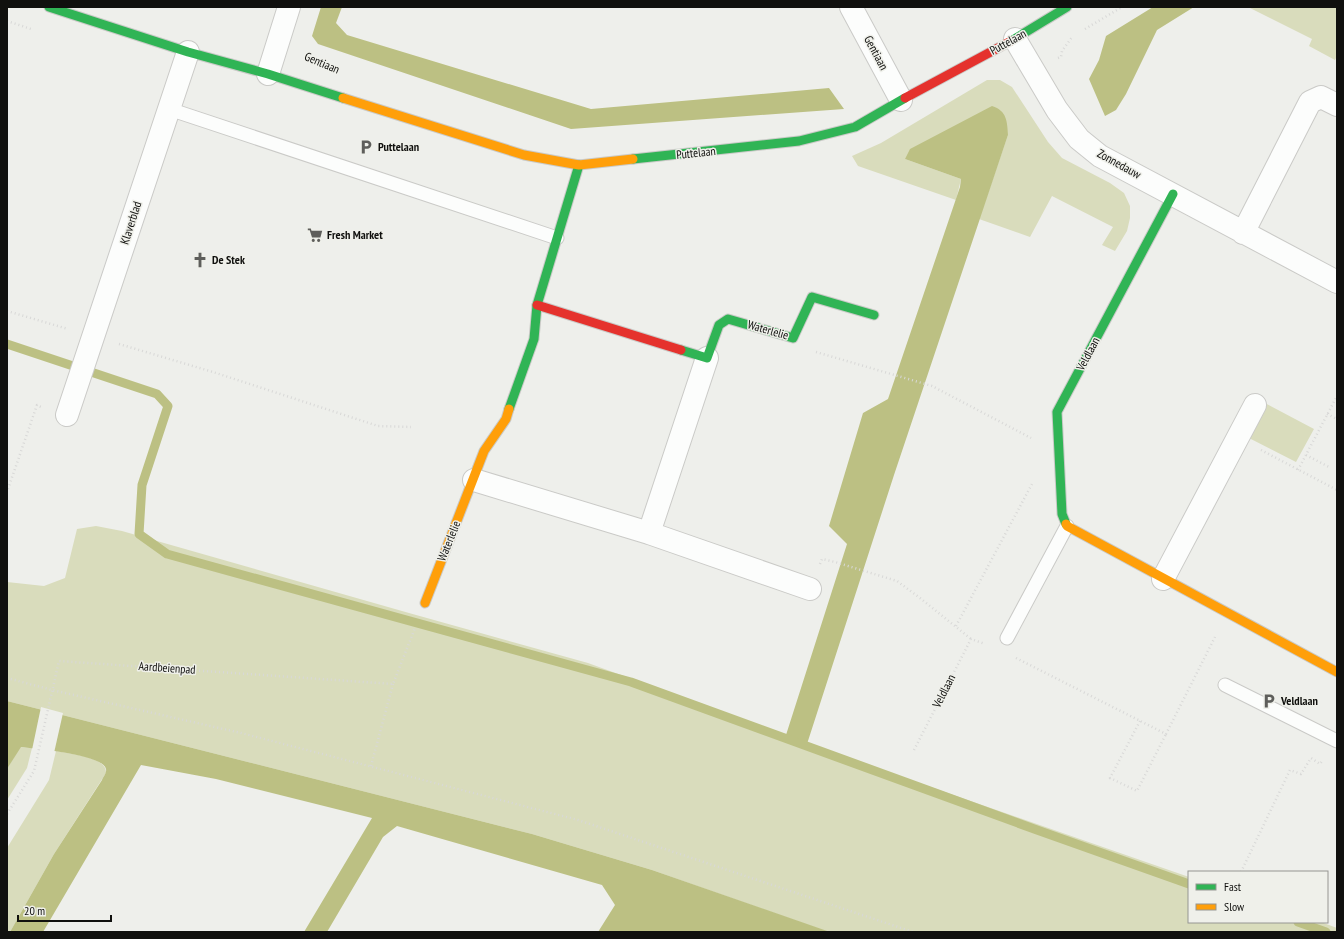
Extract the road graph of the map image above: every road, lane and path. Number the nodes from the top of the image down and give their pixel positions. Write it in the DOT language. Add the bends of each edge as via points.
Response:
graph roads {
  1 [pos="49,7"];
  2 [pos="289,7"];
  3 [pos="851,7"];
  4 [pos="1067,7"];
  5 [pos="1122,7"];
  6 [pos="1085,30"];
  7 [pos="1078,33"];
  8 [pos="1015,39"];
  9 [pos="188,52"];
  10 [pos="1033,71"];
  11 [pos="268,74"];
  12 [pos="901,100"];
  13 [pos="1337,105"];
  14 [pos="169,109"];
  15 [pos="579,165"];
  16 [pos="1173,194"];
  17 [pos="1243,233"];
  18 [pos="556,238"];
  19 [pos="1337,282"];
  20 [pos="537,305"];
  21 [pos="7,311"];
  22 [pos="874,315"];
  23 [pos="793,338"];
  24 [pos="90,344"];
  25 [pos="707,358"];
  26 [pos="1337,396"];
  27 [pos="1256,405"];
  28 [pos="1327,414"];
  29 [pos="67,415"];
  30 [pos="1337,419"];
  31 [pos="411,427"];
  32 [pos="1238,438"];
  33 [pos="1059,453"];
  34 [pos="1306,455"];
  35 [pos="1329,466"];
  36 [pos="1298,470"];
  37 [pos="474,480"];
  38 [pos="8,489"];
  39 [pos="1337,490"];
  40 [pos="1067,526"];
  41 [pos="649,533"];
  42 [pos="836,562"];
  43 [pos="1163,578"];
  44 [pos="810,589"];
  45 [pos="425,603"];
  46 [pos="1227,613"];
  47 [pos="956,626"];
  48 [pos="1007,638"];
  49 [pos="971,639"];
  50 [pos="410,642"];
  51 [pos="1001,650"];
  52 [pos="1337,672"];
  53 [pos="7,678"];
  54 [pos="393,684"];
  55 [pos="1225,685"];
  56 [pos="52,690"];
  57 [pos="1140,721"];
  58 [pos="1166,734"];
  59 [pos="1336,741"];
  60 [pos="914,750"];
  61 [pos="371,766"];
  62 [pos="7,814"];
  63 [pos="1241,871"];
  64 [pos="913,932"];
  1 -- 9 [label="street, Puttelaan"];
  2 -- 11 [label="street"];
  3 -- 12 [label="street, Gentiaan"];
  4 -- 8 [label="street, Puttelaan"];
  5 -- 6 [label="path"];
  7 -- 10 [label="path" via="1062,51 1061,57"];
  8 -- 10 [label="street, Zonnedauw"];
  8 -- 12 [label="street, Puttelaan"];
  9 -- 11 [label="street, Puttelaan"];
  9 -- 14 [label="street"];
  10 -- 16 [label="street, Zonnedauw" via="1079,139 1100,156"];
  11 -- 15 [label="street, Puttelaan" via="524,155"];
  12 -- 15 [label="street, Puttelaan" via="855,127 799,141"];
  13 -- 17 [label="street" via="1322,97 1310,102"];
  14 -- 18 [label="lane"];
  14 -- 24 [label="street, Klaverblad"];
  15 -- 18 [label="street, Waterlelie"];
  16 -- 17 [label="street, Zonnedauw"];
  16 -- 33 [label="street, Veldlaan" via="1057,412"];
  17 -- 19 [label="street, Zonnedauw"];
  18 -- 20 [label="street, Waterlelie"];
  20 -- 25 [label="street"];
  20 -- 37 [label="street, Waterlelie" via="534,339 506,419 484,451"];
  21 -- 24 [label="path"];
  22 -- 23 [label="street, Waterlelie" via="812,297"];
  23 -- 25 [label="street, Waterlelie" via="728,319 719,325"];
  23 -- 33 [label="path" via="805,348 932,386"];
  24 -- 29 [label="street, Klaverblad"];
  24 -- 31 [label="path" via="213,372 378,426"];
  25 -- 41 [label="street, Waterlelie"];
  26 -- 28 [label="path"];
  27 -- 32 [label="street"];
  28 -- 30 [label="path"];
  28 -- 34 [label="path"];
  29 -- 38 [label="path" via="36,405"];
  32 -- 36 [label="path"];
  32 -- 43 [label="street"];
  33 -- 40 [label="street, Veldlaan" via="1062,514"];
  33 -- 47 [label="path" via="1036,476"];
  34 -- 35 [label="path"];
  34 -- 36 [label="path"];
  36 -- 39 [label="path"];
  37 -- 41 [label="street"];
  37 -- 45 [label="street, Waterlelie"];
  40 -- 43 [label="street"];
  40 -- 48 [label="lane"];
  41 -- 44 [label="street"];
  42 -- 47 [label="path" via="897,582"];
  43 -- 46 [label="street"];
  46 -- 52 [label="street"];
  46 -- 58 [label="path"];
  47 -- 49 [label="path"];
  48 -- 51 [label="path"];
  49 -- 51 [label="path"];
  49 -- 60 [label="path, Veldlaan"];
  50 -- 54 [label="path"];
  51 -- 57 [label="path"];
  53 -- 56 [label="path"];
  54 -- 56 [label="path, Aardbeienpad" via="59,661"];
  54 -- 61 [label="path"];
  55 -- 59 [label="lane"];
  56 -- 61 [label="path"];
  56 -- 62 [label="path, Aardbeienpad" via="34,771"];
  57 -- 58 [label="path"];
  57 -- 58 [label="path" via="1110,778 1137,791"];
  59 -- 63 [label="path" via="1320,764 1311,758 1301,774 1290,770"];
  61 -- 64 [label="path" via="578,820"];
}
